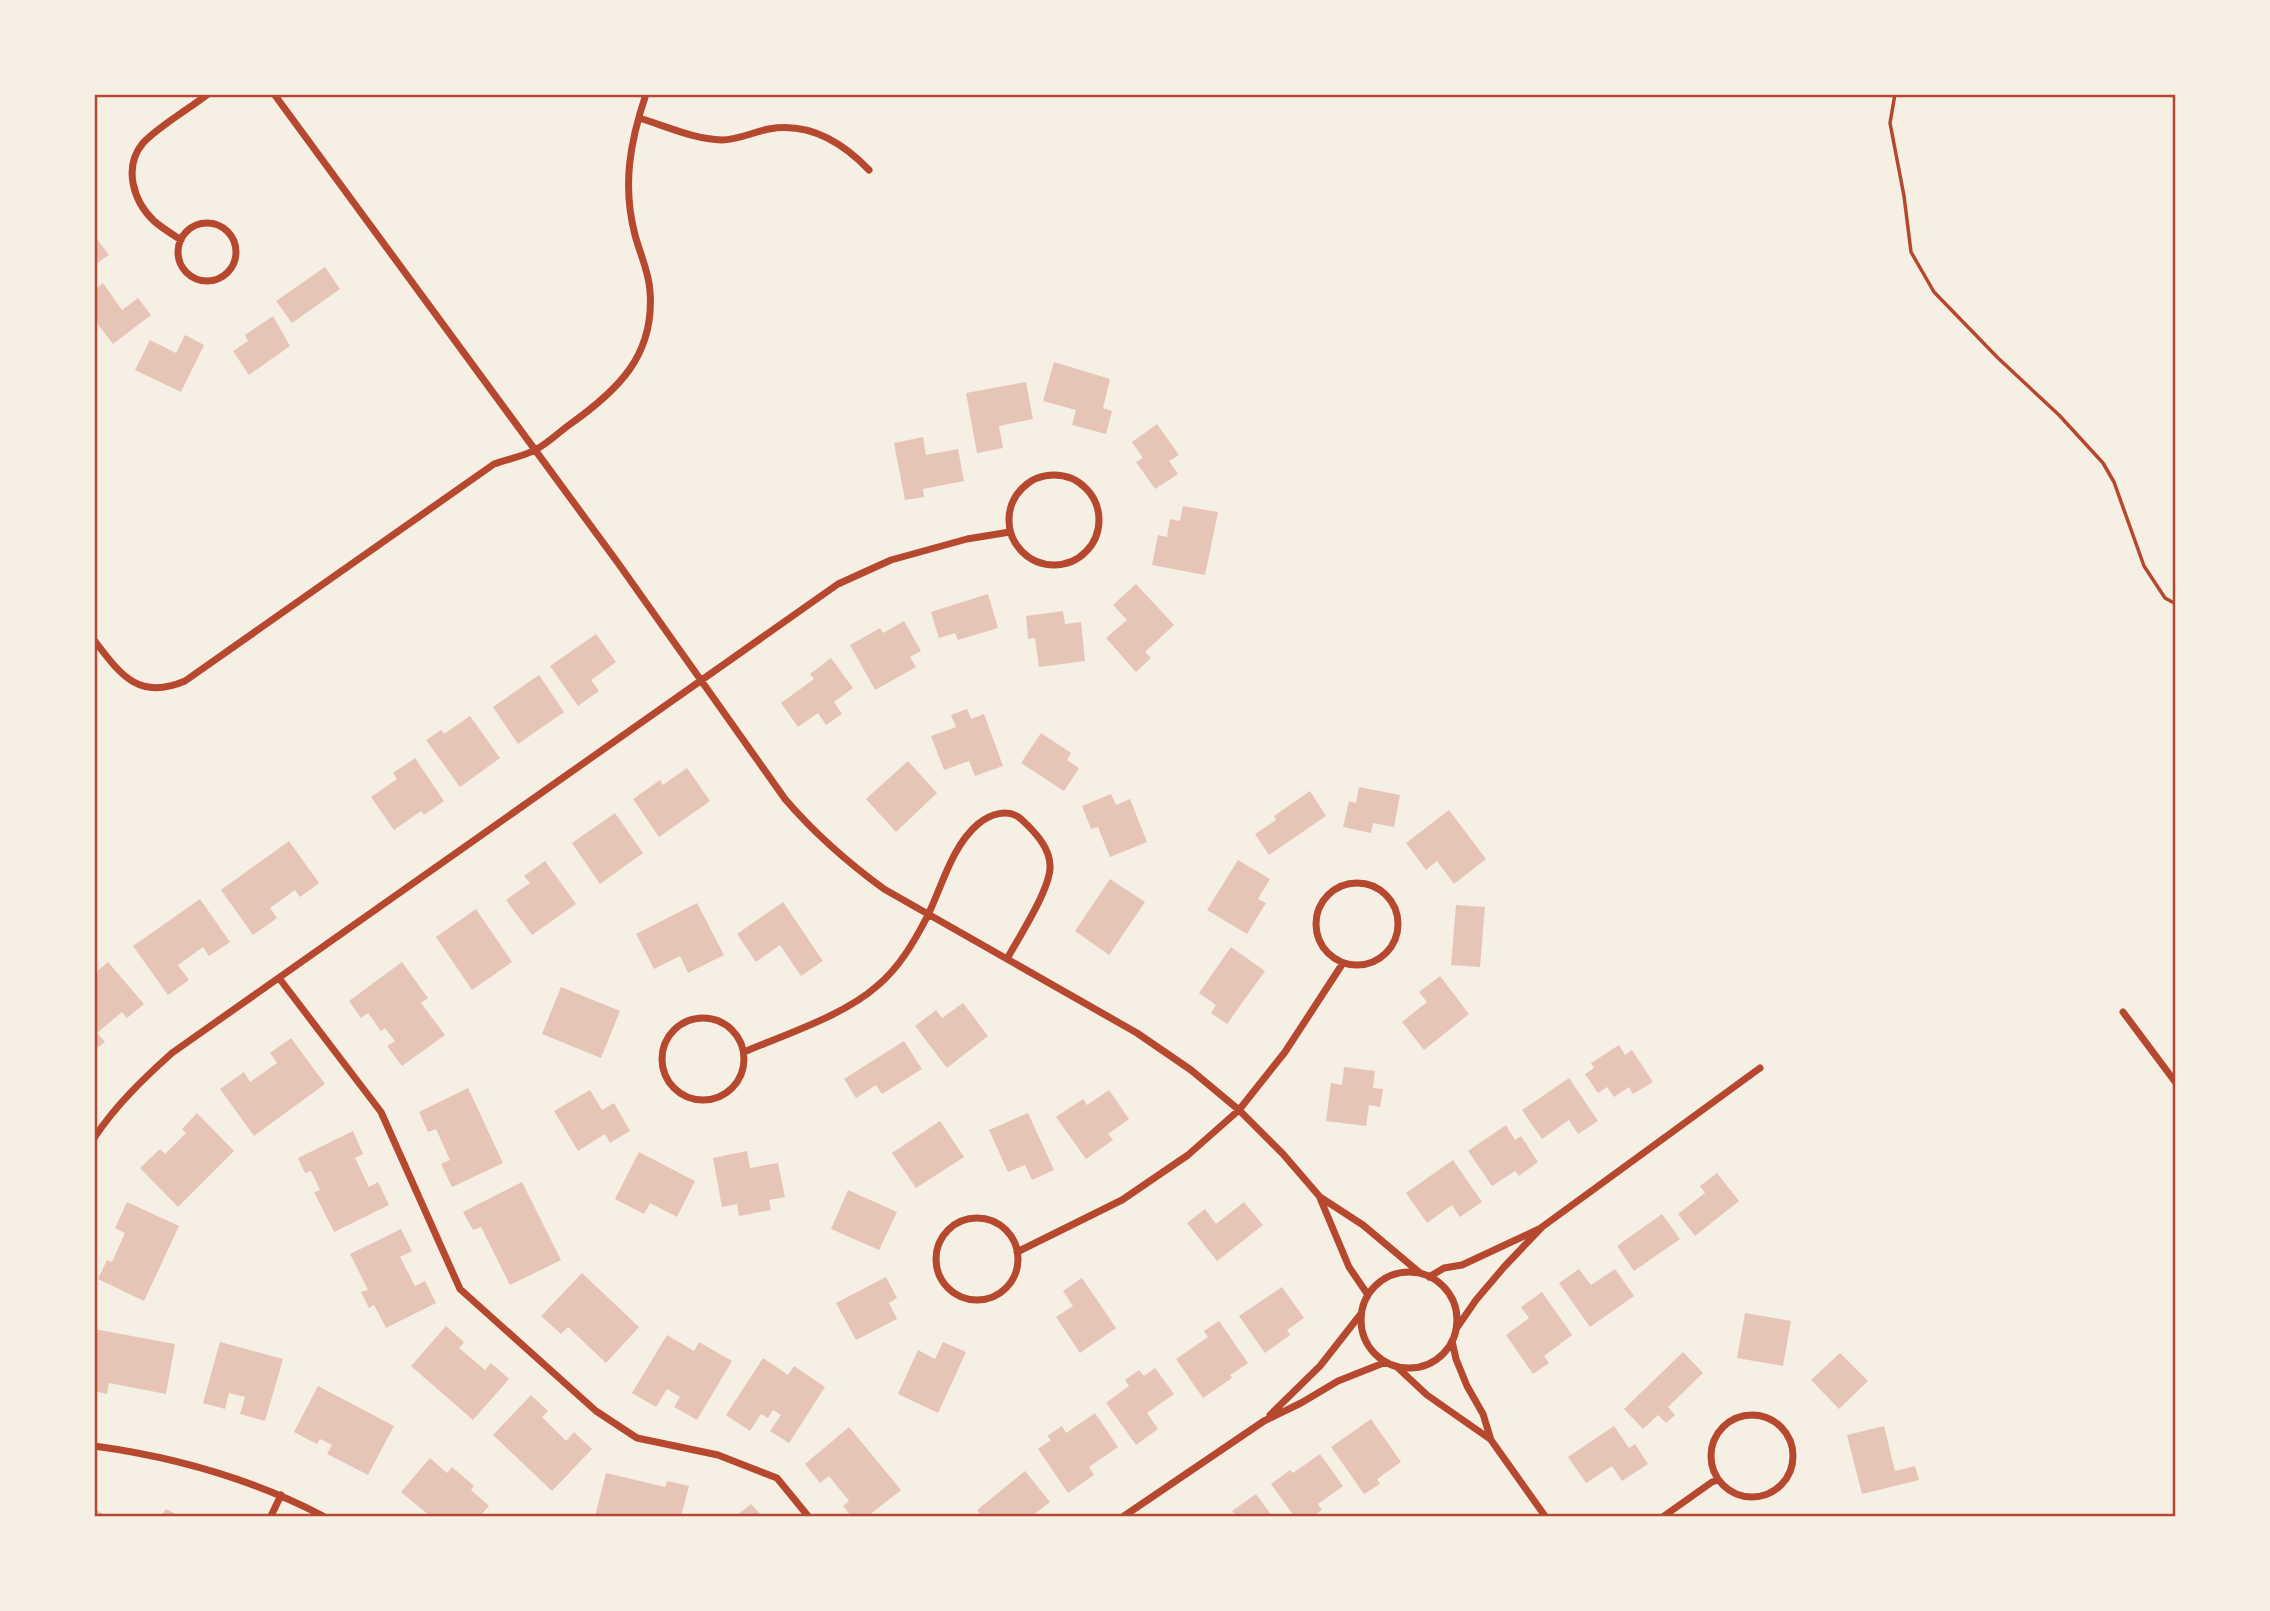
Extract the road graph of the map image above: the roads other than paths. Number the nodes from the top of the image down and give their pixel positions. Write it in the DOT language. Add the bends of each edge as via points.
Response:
graph roads {
  1 [pos="208,94"];
  2 [pos="274,94"];
  3 [pos="646,94"];
  4 [pos="639,118"];
  5 [pos="869,170"];
  6 [pos="181,240"];
  7 [pos="535,450"];
  8 [pos="1010,532"];
  9 [pos="94,640"];
  10 [pos="700,680"];
  11 [pos="928,914"];
  12 [pos="1007,959"];
  13 [pos="1343,963"];
  14 [pos="279,978"];
  15 [pos="2123,1012"];
  16 [pos="744,1052"];
  17 [pos="1760,1069"];
  18 [pos="2175,1083"];
  19 [pos="1239,1111"];
  20 [pos="94,1138"];
  21 [pos="1320,1197"];
  22 [pos="1542,1227"];
  23 [pos="1017,1252"];
  24 [pos="1420,1273"];
  25 [pos="1429,1277"];
  26 [pos="1368,1295"];
  27 [pos="1361,1314"];
  28 [pos="1456,1329"];
  29 [pos="1452,1340"];
  30 [pos="1386,1362"];
  31 [pos="1396,1367"];
  32 [pos="1264,1421"];
  33 [pos="1491,1440"];
  34 [pos="94,1446"];
  35 [pos="1718,1480"];
  36 [pos="281,1495"];
  37 [pos="271,1517"];
  38 [pos="323,1517"];
  39 [pos="808,1517"];
  40 [pos="1124,1517"];
  41 [pos="1545,1517"];
  42 [pos="1664,1517"];
  1 -- 6 [label="street" via="145,141 131,167 135,192 152,219"];
  2 -- 7 [label="street"];
  3 -- 4 [label="street"];
  4 -- 5 [label="street" via="702,138 726,140 768,129 814,131 850,150"];
  4 -- 7 [label="street" via="627,175 628,207 650,292 643,346 613,391"];
  6 -- 6 [label="street" via="179,259 190,275 209,281 233,265 233,238 219,226 202,223"];
  7 -- 9 [label="street" via="494,464 172,687 144,687 131,681 119,673"];
  7 -- 10 [label="street"];
  8 -- 8 [label="street" via="1025,555 1038,562 1066,564 1090,548 1100,521 1098,506 1080,481 1065,475 1034,478 1012,501"];
  8 -- 10 [label="street" via="891,559 838,584"];
  10 -- 11 [label="street" via="813,831 884,889"];
  10 -- 14 [label="street"];
  11 -- 12 [label="street"];
  11 -- 12 [label="street" via="959,847 978,824 998,813 1015,815 1046,848 1051,866 1046,885"];
  11 -- 16 [label="street" via="907,953 877,987 831,1016"];
  12 -- 19 [label="street" via="1137,1033"];
  13 -- 13 [label="street" via="1370,964 1391,948 1397,936 1397,910 1391,899 1368,884 1340,886 1329,894 1316,919 1322,946"];
  13 -- 19 [label="street"];
  14 -- 20 [label="street" via="172,1053 137,1084"];
  14 -- 39 [label="street" via="381,1112 460,1289 596,1411 637,1438 718,1455 777,1478"];
  15 -- 18 [label="street"];
  16 -- 16 [label="street" via="730,1027 703,1017 672,1032 662,1052 662,1066 666,1078 684,1096 710,1100 733,1088 744,1065"];
  17 -- 22 [label="street"];
  19 -- 21 [label="street"];
  19 -- 23 [label="street" via="1141,1188"];
  21 -- 24 [label="street" via="1363,1225"];
  21 -- 26 [label="street" via="1349,1267"];
  22 -- 25 [label="street"];
  22 -- 28 [label="street" via="1504,1266"];
  23 -- 23 [label="street" via="1003,1227 977,1217 950,1227 936,1251 936,1265 947,1288 958,1296 983,1300 996,1295 1014,1277"];
  24 -- 25 [label="street"];
  24 -- 26 [label="street" via="1381,1280"];
  25 -- 28 [label="street" via="1448,1293 1457,1316"];
  26 -- 27 [label="street"];
  27 -- 30 [label="street" via="1365,1341"];
  27 -- 32 [label="street" via="1320,1366"];
  28 -- 29 [label="street"];
  29 -- 31 [label="street" via="1434,1361"];
  29 -- 33 [label="street"];
  30 -- 31 [label="street"];
  30 -- 32 [label="street" via="1338,1381"];
  31 -- 33 [label="street"];
  32 -- 40 [label="street"];
  33 -- 41 [label="street"];
  34 -- 36 [label="street" via="208,1468"];
  35 -- 35 [label="street" via="1727,1490 1752,1498 1777,1489 1792,1467 1790,1440 1783,1429 1759,1415 1732,1420 1721,1429 1710,1454"];
  35 -- 42 [label="street"];
  36 -- 37 [label="street"];
  36 -- 38 [label="street"];
}
